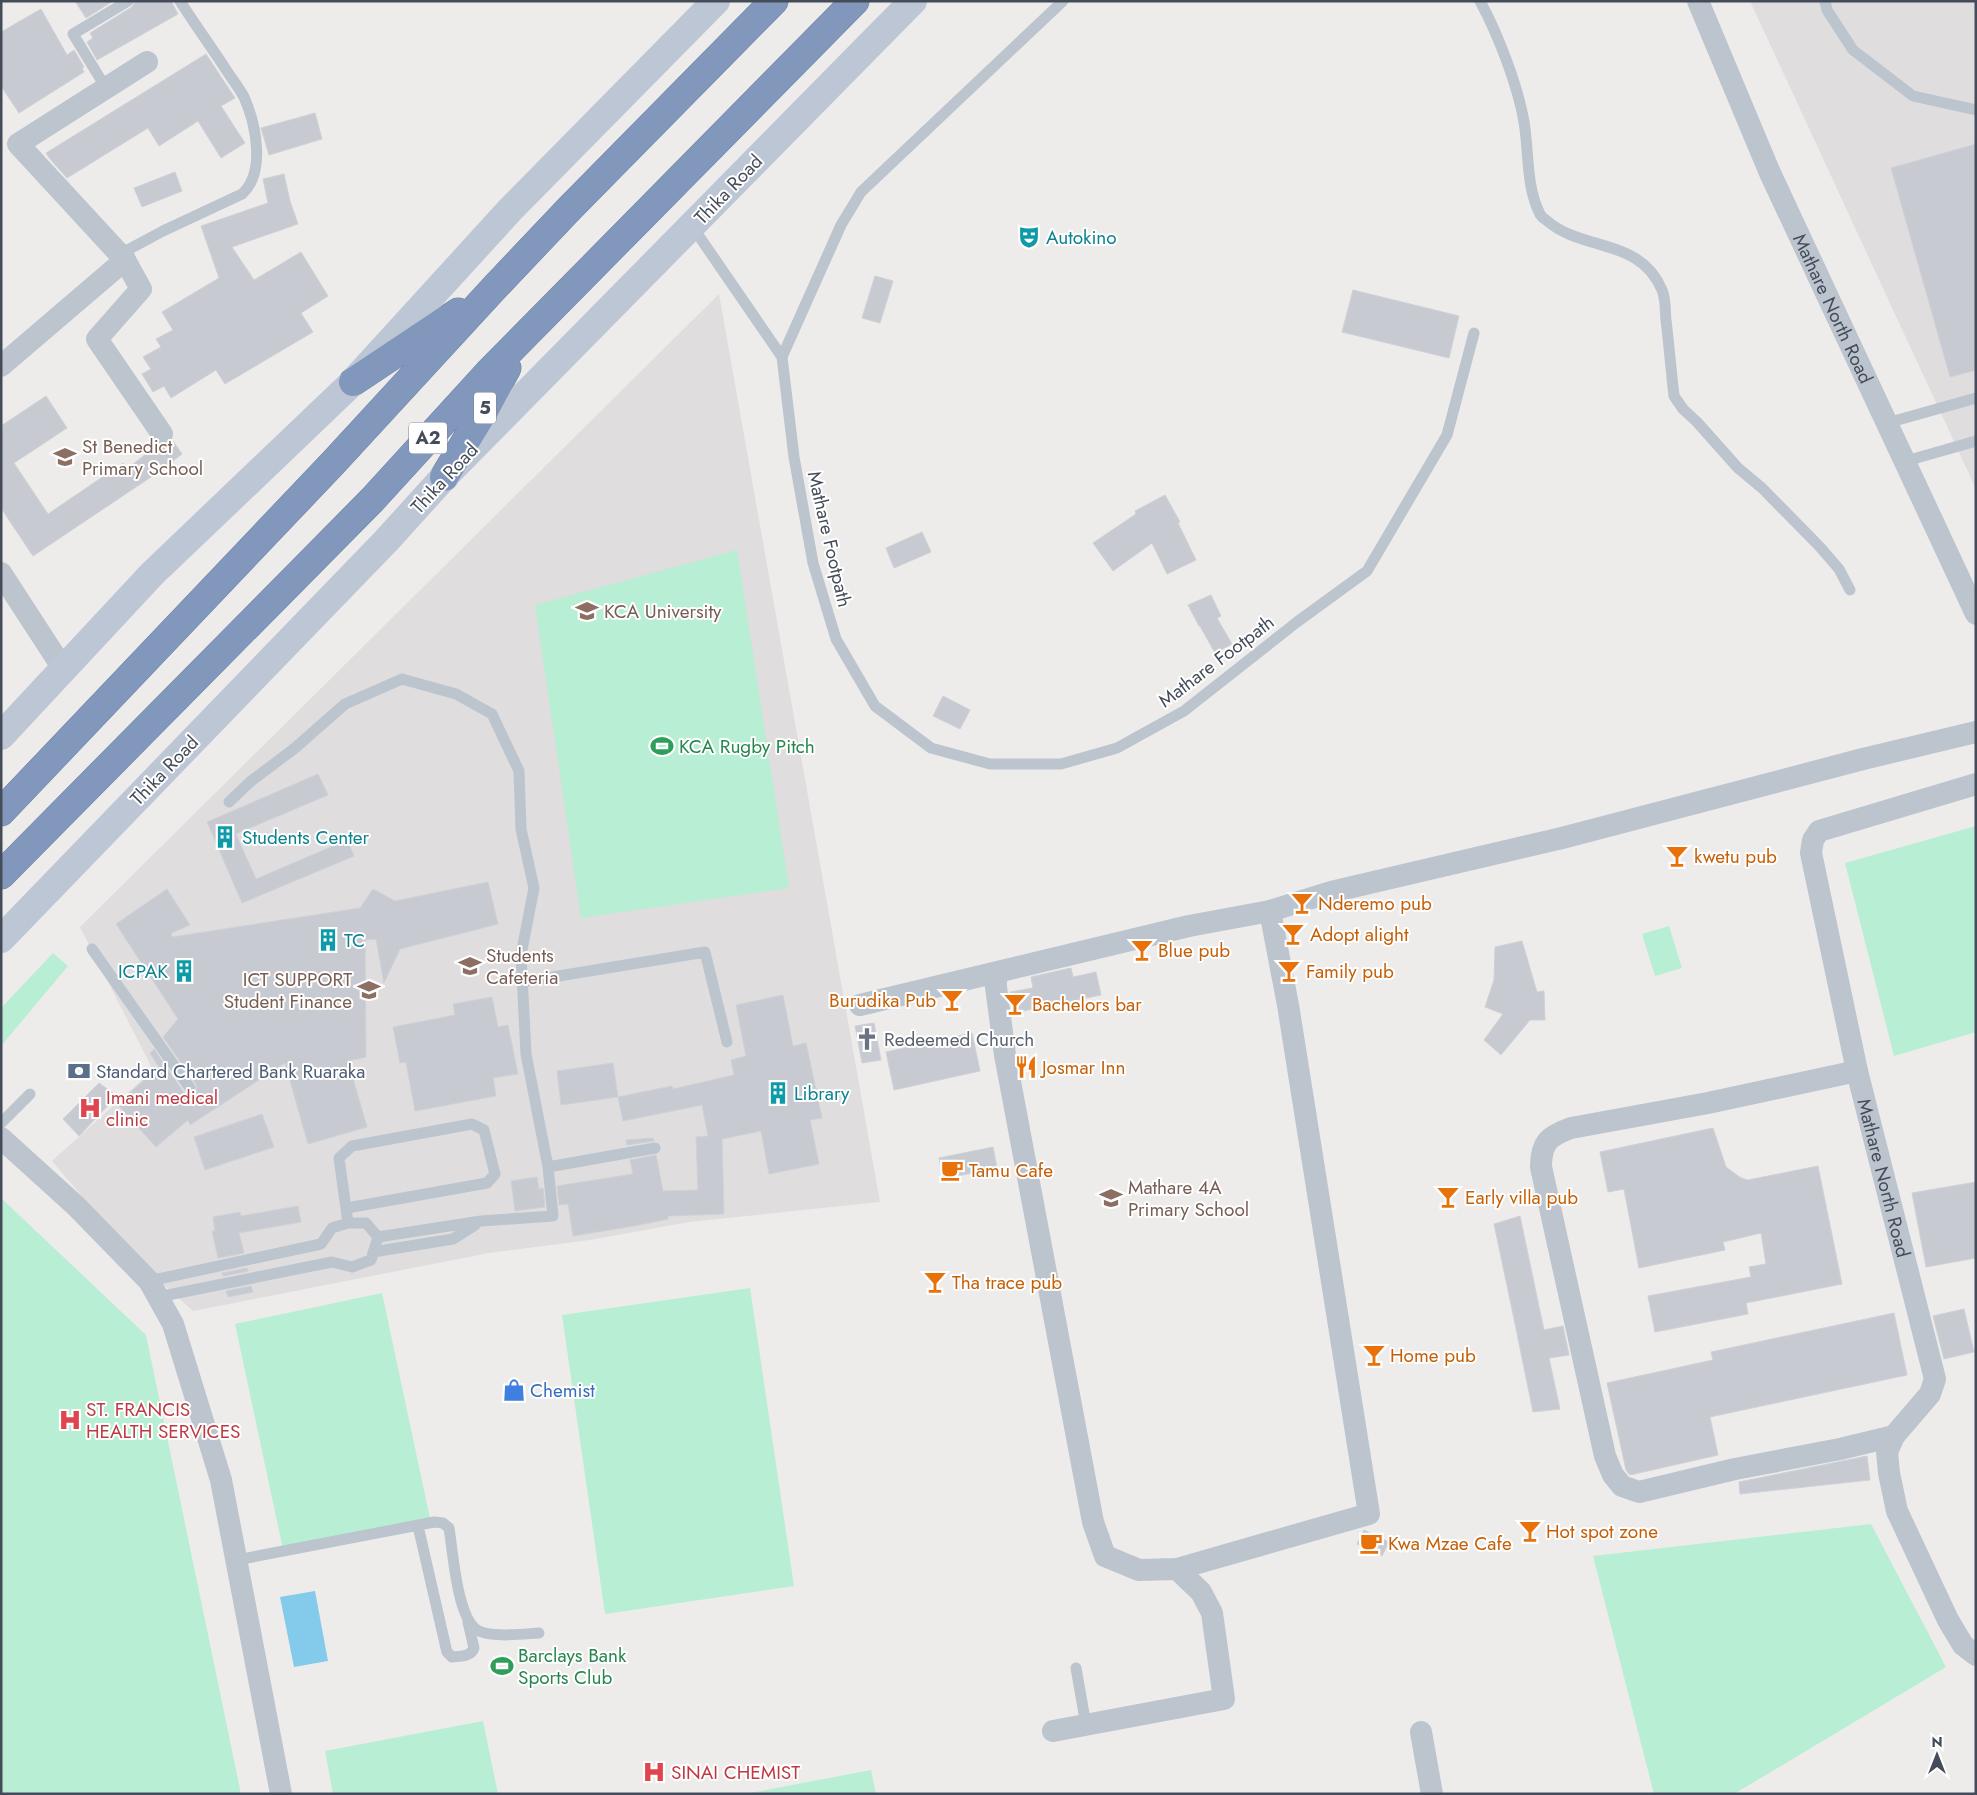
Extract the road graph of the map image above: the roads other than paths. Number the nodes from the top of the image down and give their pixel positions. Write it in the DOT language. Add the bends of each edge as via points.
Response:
graph roads {
  1 [pos="128,1"];
  2 [pos="180,1"];
  3 [pos="716,1"];
  4 [pos="774,1"];
  5 [pos="855,1"];
  6 [pos="914,1"];
  7 [pos="1063,1"];
  8 [pos="1480,1"];
  9 [pos="1698,1"];
  10 [pos="1825,1"];
  11 [pos="147,62"];
  12 [pos="106,88"];
  13 [pos="1976,110"];
  14 [pos="9,148"];
  15 [pos="692,226"];
  16 [pos="122,257"];
  17 [pos="496,286"];
  18 [pos="1474,333"];
  19 [pos="523,338"];
  20 [pos="782,357"];
  21 [pos="1,366"];
  22 [pos="354,382"];
  23 [pos="1976,398"];
  24 [pos="1887,423"];
  25 [pos="162,434"];
  26 [pos="1976,441"];
  27 [pos="1906,461"];
  28 [pos="444,477"];
  29 [pos="1,573"];
  30 [pos="1850,590"];
  31 [pos="1976,614"];
  32 [pos="64,670"];
  33 [pos="1976,732"];
  34 [pos="1,736"];
  35 [pos="1976,784"];
  36 [pos="229,802"];
  37 [pos="1,812"];
  38 [pos="1,875"];
  39 [pos="1270,911"];
  40 [pos="1,938"];
  41 [pos="92,949"];
  42 [pos="996,973"];
  43 [pos="522,982"];
  44 [pos="860,1005"];
  45 [pos="727,1042"];
  46 [pos="1857,1072"];
  47 [pos="190,1088"];
  48 [pos="30,1094"];
  49 [pos="1,1123"];
  50 [pos="1,1138"];
  51 [pos="655,1148"];
  52 [pos="548,1167"];
  53 [pos="347,1208"];
  54 [pos="481,1221"];
  55 [pos="348,1224"];
  56 [pos="378,1237"];
  57 [pos="321,1244"];
  58 [pos="374,1252"];
  59 [pos="332,1262"];
  60 [pos="153,1289"];
  61 [pos="1894,1436"];
  62 [pos="418,1526"];
  63 [pos="237,1560"];
  64 [pos="1177,1569"];
  65 [pos="468,1622"];
  66 [pos="539,1633"];
  67 [pos="1976,1655"];
  68 [pos="1076,1668"];
  69 [pos="1086,1724"];
  70 [pos="1053,1731"];
  71 [pos="1421,1732"];
  72 [pos="281,1794"];
  73 [pos="1432,1794"];
  1 -- 12 [label="lane" via="73,34"];
  2 -- 16 [label="lane" via="243,96 253,130 257,159 254,175 250,187 242,194 164,231"];
  3 -- 22 [label="main road" via="509,211"];
  4 -- 17 [label="highway"];
  5 -- 19 [label="highway, Thika Road / A2"];
  6 -- 15 [label="main road, Thika Road"];
  7 -- 20 [label="lane" via="861,192 841,225"];
  8 -- 30 [label="lane" via="1490,18 1509,69 1524,121 1533,194 1539,214 1554,227 1639,259 1655,276 1663,292 1674,396 1738,468 1820,547 1839,569"];
  9 -- 24 [label="street, Mathare North Road" via="1770,173"];
  10 -- 13 [label="lane" via="1827,10 1854,50 1913,96"];
  11 -- 12 [label="street"];
  12 -- 14 [label="street"];
  14 -- 16 [label="street"];
  15 -- 20 [label="lane, Mathare Footpath"];
  15 -- 28 [label="main road, Thika Road"];
  16 -- 21 [label="street"];
  16 -- 25 [label="street" via="141,289 97,339"];
  17 -- 22 [label="highway"];
  17 -- 37 [label="highway" via="333,463"];
  18 -- 20 [label="lane, Mathare Footpath" via="1447,435 1367,571 1184,711 1117,748 1061,764 990,764 932,748 875,706 836,639 813,563 794,457"];
  19 -- 28 [label="highway, 5"];
  19 -- 38 [label="highway, Thika Road / A2" via="372,500"];
  22 -- 32 [label="main road" via="152,574"];
  23 -- 24 [label="lane"];
  24 -- 27 [label="street, Mathare North Road"];
  26 -- 27 [label="lane"];
  27 -- 31 [label="street, Mathare North Road"];
  28 -- 40 [label="main road, Thika Road"];
  29 -- 32 [label="street"];
  32 -- 34 [label="main road"];
  33 -- 39 [label="street" via="1571,836 1340,890"];
  35 -- 46 [label="street, Mathare North Road" via="1819,831 1812,840 1811,853"];
  36 -- 43 [label="lane" via="345,704 402,678 456,694 492,714 519,771 521,829 534,888 521,955"];
  39 -- 42 [label="street" via="1189,926"];
  39 -- 64 [label="street" via="1369,1514"];
  41 -- 47 [label="lane"];
  42 -- 44 [label="street"];
  42 -- 64 [label="street" via="1007,1064 1093,1522 1106,1556 1139,1570"];
  43 -- 45 [label="lane" via="705,952"];
  43 -- 52 [label="lane" via="526,1054"];
  46 -- 61 [label="street, Mathare North Road" via="1935,1379 1930,1394"];
  46 -- 61 [label="street" via="1571,1128 1555,1134 1546,1142 1541,1152 1541,1166 1605,1456 1613,1476 1622,1486 1639,1492"];
  48 -- 49 [label="lane"];
  50 -- 60 [label="street" via="76,1206"];
  51 -- 52 [label="lane"];
  52 -- 54 [label="lane" via="553,1216"];
  53 -- 53 [label="lane" via="339,1158 352,1146 472,1124 484,1130 495,1174 487,1183"];
  53 -- 55 [label="lane"];
  54 -- 56 [label="lane"];
  54 -- 58 [label="lane" via="453,1239"];
  55 -- 56 [label="lane" via="366,1224"];
  55 -- 57 [label="lane" via="332,1228"];
  56 -- 58 [label="lane"];
  57 -- 59 [label="lane"];
  57 -- 60 [label="lane"];
  58 -- 59 [label="lane" via="371,1260 352,1268"];
  59 -- 60 [label="lane"];
  60 -- 63 [label="street" via="173,1324 197,1399 222,1480"];
  61 -- 67 [label="street, Mathare North Road" via="1887,1452 1897,1511 1948,1620 1963,1645"];
  62 -- 63 [label="lane"];
  62 -- 65 [label="lane" via="434,1522 443,1523 448,1528 462,1606"];
  62 -- 65 [label="lane" via="447,1652 452,1657 468,1654 474,1648"];
  63 -- 72 [label="street"];
  64 -- 69 [label="street" via="1201,1592 1212,1613 1224,1699"];
  65 -- 66 [label="lane" via="488,1633"];
  68 -- 69 [label="lane"];
  69 -- 70 [label="street"];
  71 -- 73 [label="street"];
}
